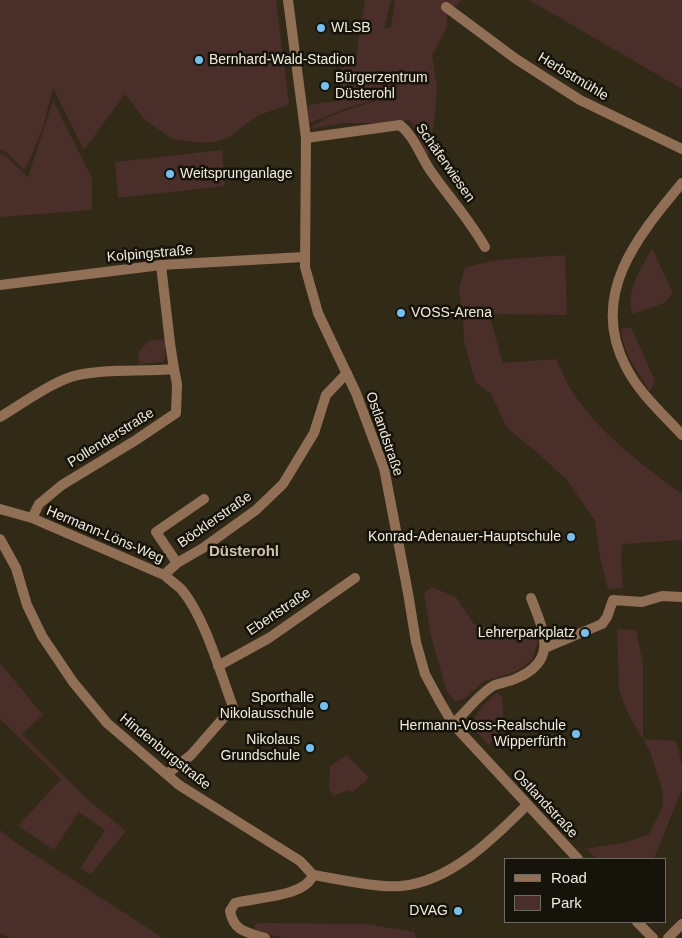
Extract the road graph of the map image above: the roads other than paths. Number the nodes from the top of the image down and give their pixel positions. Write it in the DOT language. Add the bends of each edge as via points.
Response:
graph roads {
  1 [pos="288,0"];
  2 [pos="463,6"];
  3 [pos="446,7"];
  4 [pos="458,16"];
  5 [pos="306,138"];
  6 [pos="682,149"];
  7 [pos="682,183"];
  8 [pos="485,247"];
  9 [pos="304,257"];
  10 [pos="161,265"];
  11 [pos="0,285"];
  12 [pos="174,369"];
  13 [pos="347,373"];
  14 [pos="0,417"];
  15 [pos="682,435"];
  16 [pos="204,498"];
  17 [pos="0,510"];
  18 [pos="32,518"];
  19 [pos="0,539"];
  20 [pos="177,563"];
  21 [pos="164,575"];
  22 [pos="355,578"];
  23 [pos="682,597"];
  24 [pos="531,598"];
  25 [pos="545,648"];
  26 [pos="218,666"];
  27 [pos="453,724"];
  28 [pos="167,774"];
  29 [pos="527,805"];
  30 [pos="577,858"];
  31 [pos="313,875"];
  32 [pos="638,923"];
  33 [pos="682,924"];
  34 [pos="265,938"];
  35 [pos="653,938"];
  36 [pos="668,938"];
  1 -- 5 [label="street, Ostlandstraße"];
  2 -- 4 [label="street"];
  3 -- 4 [label="street, Herbstmühle"];
  4 -- 6 [label="street, Herbstmühle" via="580,100"];
  5 -- 8 [label="street, Schäferwiesen" via="400,125"];
  5 -- 9 [label="street, Ostlandstraße"];
  7 -- 15 [label="street" via="646,226 626,258 617,283 614,317 616,342 626,368 638,387"];
  9 -- 10 [label="street, Kolpingstraße"];
  9 -- 13 [label="street, Ostlandstraße" via="318,313"];
  10 -- 11 [label="street, Kolpingstraße"];
  10 -- 12 [label="street"];
  12 -- 14 [label="street" via="77,375"];
  12 -- 18 [label="street, Pollenderstraße" via="178,384 176,412 62,485 39,504"];
  13 -- 20 [label="street, Böcklerstraße" via="326,395 314,433 283,484 256,510"];
  13 -- 27 [label="street, Ostlandstraße" via="384,468 420,658"];
  16 -- 20 [label="street, Böcklerstraße" via="156,532"];
  17 -- 18 [label="street, Hermann-Löns-Weg"];
  18 -- 21 [label="street, Hermann-Löns-Weg"];
  19 -- 28 [label="street, Hindenburgstraße" via="16,568 27,605 42,636 73,682 107,723"];
  20 -- 21 [label="street, Böcklerstraße"];
  21 -- 26 [label="street, Hermann-Löns-Weg" via="181,589 193,606"];
  22 -- 26 [label="street, Ebertstraße" via="269,638"];
  23 -- 25 [label="street" via="662,596 642,602 613,600 602,624"];
  24 -- 25 [label="street"];
  25 -- 27 [label="street" via="537,665 529,672 494,686"];
  26 -- 28 [label="street, Hermann-Löns-Weg" via="233,707 191,755"];
  27 -- 29 [label="street, Ostlandstraße"];
  28 -- 31 [label="street, Hindenburgstraße" via="194,795 300,861"];
  29 -- 30 [label="street, Ostlandstraße"];
  29 -- 31 [label="street" via="486,845 430,880 390,886"];
  31 -- 34 [label="street" via="299,890 235,903 230,910 234,925"];
  32 -- 35 [label="street"];
  33 -- 36 [label="street"];
}
